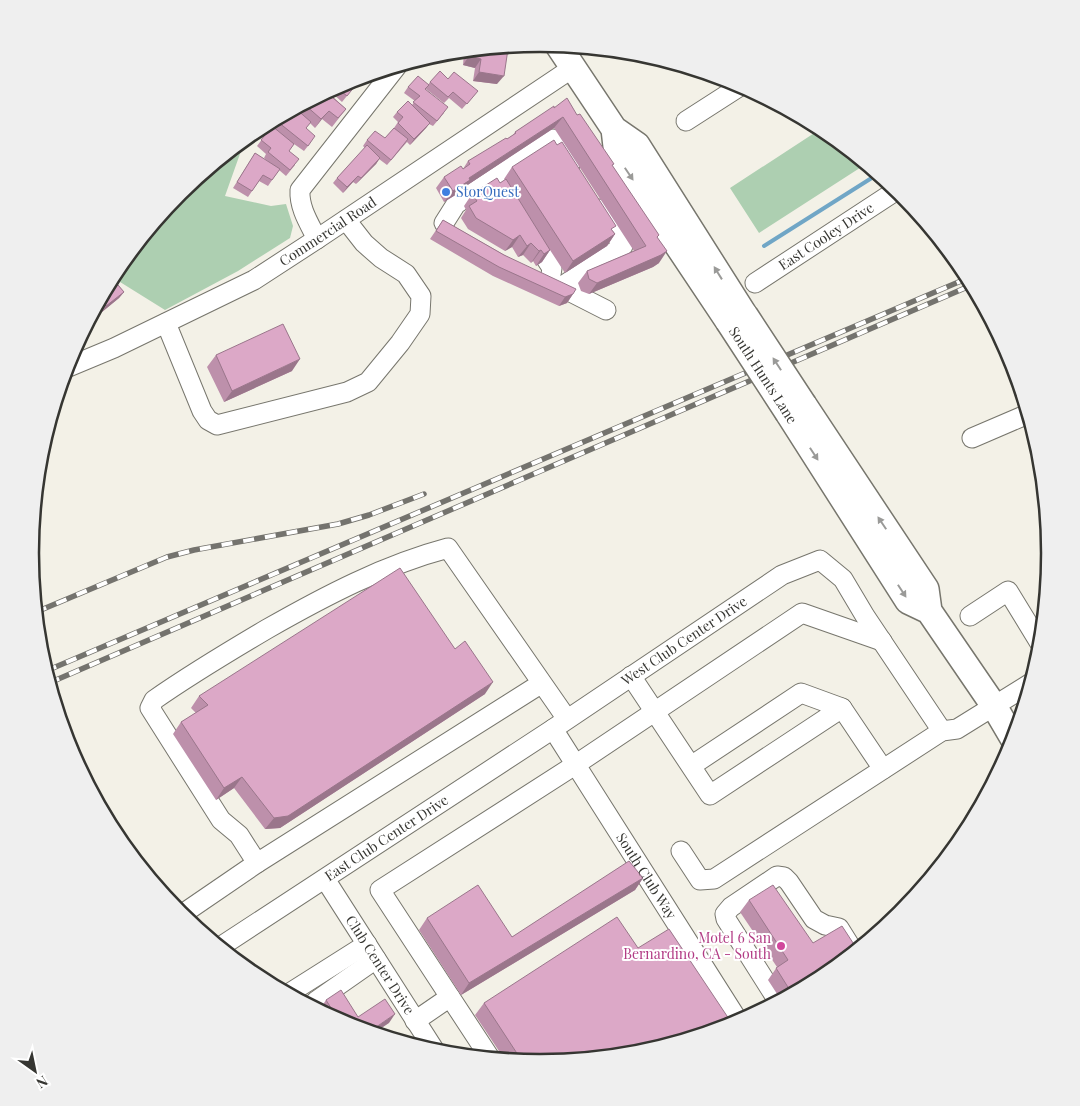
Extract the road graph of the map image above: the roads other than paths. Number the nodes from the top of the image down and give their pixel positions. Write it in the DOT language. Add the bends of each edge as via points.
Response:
graph roads {
  1 [pos="564,53"];
  2 [pos="574,66"];
  3 [pos="390,75"];
  4 [pos="733,91"];
  5 [pos="686,122"];
  6 [pos="495,178"];
  7 [pos="580,180"];
  8 [pos="505,194"];
  9 [pos="890,195"];
  10 [pos="591,196"];
  11 [pos="521,219"];
  12 [pos="346,220"];
  13 [pos="447,225"];
  14 [pos="317,239"];
  15 [pos="548,280"];
  16 [pos="755,283"];
  17 [pos="606,310"];
  18 [pos="166,323"];
  19 [pos="76,364"];
  20 [pos="1022,417"];
  21 [pos="972,438"];
  22 [pos="970,616"];
  23 [pos="1035,634"];
  24 [pos="882,641"];
  25 [pos="631,676"];
  26 [pos="542,682"];
  27 [pos="1022,688"];
  28 [pos="994,706"];
  29 [pos="842,708"];
  30 [pos="655,710"];
  31 [pos="560,724"];
  32 [pos="942,731"];
  33 [pos="1009,731"];
  34 [pos="575,765"];
  35 [pos="692,766"];
  36 [pos="883,769"];
  37 [pos="681,851"];
  38 [pos="257,863"];
  39 [pos="325,879"];
  40 [pos="189,910"];
  41 [pos="226,943"];
  42 [pos="850,946"];
  43 [pos="371,952"];
  44 [pos="295,990"];
  45 [pos="775,996"];
  46 [pos="450,997"];
  47 [pos="316,1002"];
  48 [pos="734,1015"];
  49 [pos="415,1021"];
  50 [pos="429,1042"];
  51 [pos="485,1051"];
  1 -- 2 [label="main road, South Hunts Lane"];
  2 -- 12 [label="street, Commercial Road"];
  2 -- 28 [label="main road, South Hunts Lane, bridge" via="614,129 617,155 736,318 796,409 908,601 929,610"];
  3 -- 14 [label="street" via="300,190 299,201"];
  4 -- 5 [label="street"];
  6 -- 7 [label="street" via="553,139"];
  6 -- 8 [label="street"];
  6 -- 13 [label="street" via="456,204"];
  9 -- 16 [label="street, East Cooley Drive"];
  10 -- 15 [label="street" via="623,246"];
  11 -- 15 [label="street" via="552,268"];
  12 -- 14 [label="street, Commercial Road"];
  12 -- 18 [label="street" via="375,253 406,274 421,296 420,314 368,382 347,392 217,425 208,420 202,410"];
  14 -- 18 [label="street, Commercial Road" via="254,280"];
  15 -- 17 [label="street"];
  18 -- 19 [label="street, Commercial Road"];
  20 -- 21 [label="street"];
  22 -- 23 [label="street" via="1008,591"];
  24 -- 25 [label="street, West Club Center Drive" via="843,579 820,560 782,575"];
  24 -- 30 [label="street" via="802,613"];
  24 -- 32 [label="street"];
  25 -- 30 [label="street"];
  25 -- 31 [label="street, West Club Center Drive"];
  26 -- 31 [label="street, South Club Way"];
  26 -- 38 [label="street"];
  26 -- 38 [label="street, South Club Way" via="448,548 416,557 316,601 197,670 154,700 150,708 221,820 239,835"];
  27 -- 28 [label="street"];
  28 -- 32 [label="street" via="957,729"];
  28 -- 33 [label="main road, South Hunts Lane"];
  29 -- 35 [label="street" via="800,693"];
  29 -- 35 [label="street" via="710,795"];
  29 -- 36 [label="street"];
  30 -- 34 [label="street"];
  30 -- 35 [label="street"];
  31 -- 34 [label="street, South Club Way"];
  31 -- 39 [label="street, East Club Center Drive"];
  32 -- 36 [label="street"];
  34 -- 46 [label="street" via="380,890"];
  34 -- 48 [label="street, South Club Way"];
  36 -- 37 [label="street" via="714,879 700,880"];
  38 -- 40 [label="street"];
  39 -- 41 [label="street, East Club Center Drive"];
  39 -- 43 [label="street, Club Center Drive"];
  42 -- 45 [label="street" via="839,928 814,919 784,877 777,876 725,914"];
  43 -- 44 [label="street"];
  43 -- 47 [label="street"];
  43 -- 49 [label="street, Club Center Drive"];
  46 -- 49 [label="street"];
  46 -- 51 [label="street"];
  49 -- 50 [label="street, Club Center Drive"];
}
